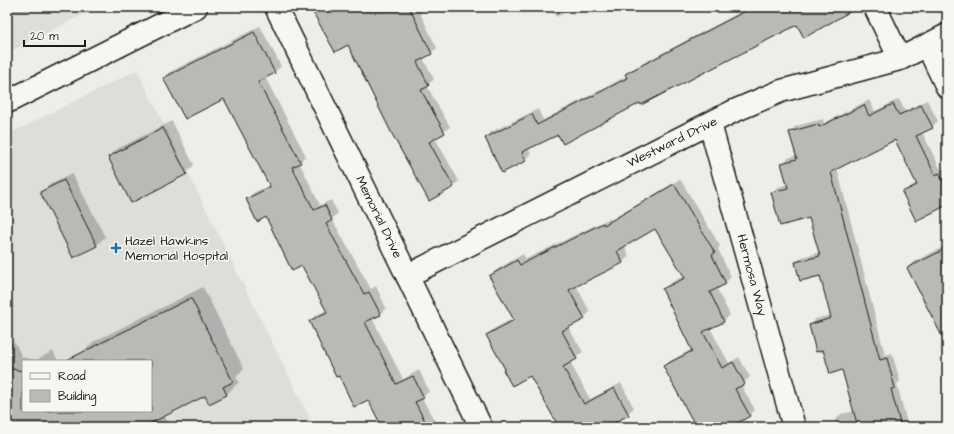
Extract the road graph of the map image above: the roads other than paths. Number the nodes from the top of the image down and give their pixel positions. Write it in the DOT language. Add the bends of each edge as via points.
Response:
graph roads {
  1 [pos="196,7"];
  2 [pos="276,7"];
  3 [pos="875,7"];
  4 [pos="947,35"];
  5 [pos="927,45"];
  6 [pos="900,59"];
  7 [pos="947,87"];
  8 [pos="7,102"];
  9 [pos="710,124"];
  10 [pos="408,276"];
  11 [pos="481,427"];
  12 [pos="794,427"];
  1 -- 8 [label="street"];
  2 -- 10 [label="street, Memorial Drive"];
  3 -- 6 [label="street"];
  4 -- 5 [label="street, Westward Drive"];
  5 -- 6 [label="street, Westward Drive"];
  5 -- 7 [label="street"];
  6 -- 9 [label="street, Westward Drive" via="781,91"];
  9 -- 10 [label="street, Westward Drive"];
  9 -- 12 [label="street, Hermosa Way"];
  10 -- 11 [label="street, Memorial Drive"];
}
